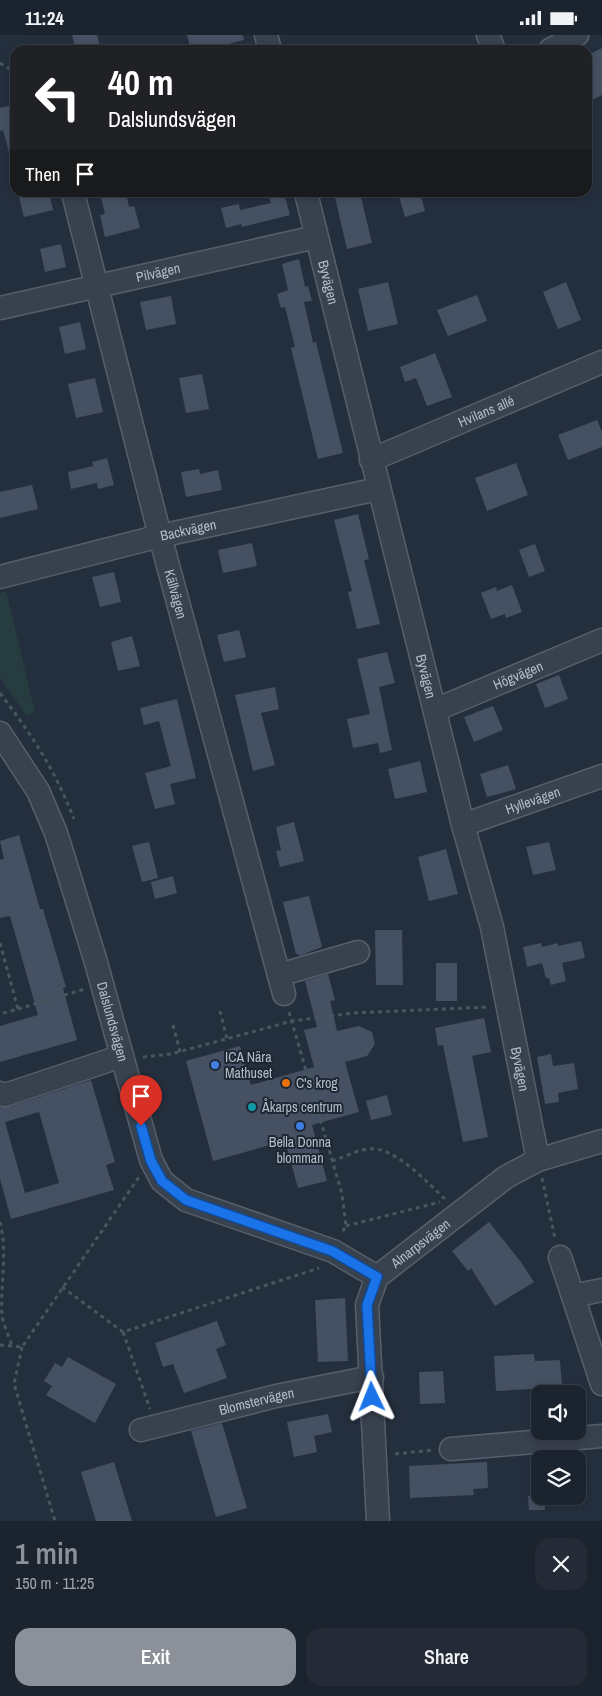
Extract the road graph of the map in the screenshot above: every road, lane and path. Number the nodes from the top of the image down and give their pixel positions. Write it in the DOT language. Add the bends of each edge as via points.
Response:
graph roads {
  1 [pos="577,35"];
  2 [pos="559,45"];
  3 [pos="74,197"];
  4 [pos="307,197"];
  5 [pos="316,237"];
  6 [pos="97,287"];
  7 [pos="0,308"];
  8 [pos="602,362"];
  9 [pos="371,460"];
  10 [pos="378,489"];
  11 [pos="160,536"];
  12 [pos="0,577"];
  13 [pos="602,640"];
  14 [pos="435,710"];
  15 [pos="0,733"];
  16 [pos="602,776"];
  17 [pos="463,825"];
  18 [pos="0,943"];
  19 [pos="358,952"];
  20 [pos="102,984"];
  21 [pos="507,1006"];
  22 [pos="18,1009"];
  23 [pos="220,1011"];
  24 [pos="0,1014"];
  25 [pos="173,1025"];
  26 [pos="228,1039"];
  27 [pos="180,1052"];
  28 [pos="122,1056"];
  29 [pos="0,1093"];
  30 [pos="602,1141"];
  31 [pos="151,1161"];
  32 [pos="332,1161"];
  33 [pos="538,1161"];
  34 [pos="454,1197"];
  35 [pos="446,1201"];
  36 [pos="0,1222"];
  37 [pos="346,1226"];
  38 [pos="1,1233"];
  39 [pos="560,1257"];
  40 [pos="377,1277"];
  41 [pos="602,1290"];
  42 [pos="572,1296"];
  43 [pos="123,1332"];
  44 [pos="0,1345"];
  45 [pos="12,1346"];
  46 [pos="22,1347"];
  47 [pos="596,1349"];
  48 [pos="372,1377"];
  49 [pos="602,1384"];
  50 [pos="148,1428"];
  51 [pos="602,1435"];
  52 [pos="451,1449"];
  53 [pos="374,1457"];
  54 [pos="55,1521"];
  55 [pos="378,1521"];
  1 -- 2 [label="street"];
  3 -- 6 [label="street, Källvägen"];
  4 -- 5 [label="street, Byvägen"];
  5 -- 6 [label="street, Pilvägen"];
  5 -- 9 [label="street, Byvägen"];
  6 -- 7 [label="street, Pilvägen"];
  6 -- 11 [label="street, Källvägen"];
  8 -- 9 [label="street, Hvilans allé"];
  9 -- 10 [label="street, Byvägen"];
  10 -- 11 [label="street, Backvägen"];
  10 -- 14 [label="street, Byvägen"];
  11 -- 12 [label="street, Backvägen"];
  11 -- 19 [label="street, Källvägen" via="281,985"];
  13 -- 14 [label="street, Högvägen"];
  14 -- 17 [label="street, Byvägen"];
  15 -- 20 [label="street, Dalslundsvägen" via="38,791 56,833"];
  16 -- 17 [label="street, Hyllevägen"];
  17 -- 21 [label="street, Byvägen" via="492,927"];
  18 -- 22 [label="path"];
  20 -- 22 [label="path"];
  20 -- 28 [label="street, Dalslundsvägen"];
  21 -- 26 [label="path" via="292,1021"];
  21 -- 33 [label="street, Byvägen"];
  22 -- 24 [label="path"];
  23 -- 26 [label="path"];
  25 -- 27 [label="path"];
  26 -- 27 [label="path"];
  27 -- 28 [label="path"];
  28 -- 29 [label="street" via="5,1095"];
  28 -- 31 [label="street, Dalslundsvägen"];
  30 -- 33 [label="street, Alnarpsvägen"];
  31 -- 40 [label="street, Dalslundsvägen" via="162,1181 186,1200 332,1251"];
  31 -- 46 [label="path"];
  32 -- 35 [label="path" via="369,1149 381,1149 395,1156"];
  33 -- 39 [label="path"];
  33 -- 40 [label="street, Alnarpsvägen" via="489,1189"];
  34 -- 35 [label="path"];
  35 -- 37 [label="path"];
  36 -- 38 [label="path"];
  38 -- 45 [label="path" via="2,1317"];
  39 -- 42 [label="street"];
  40 -- 48 [label="street, Alnarpsvägen" via="367,1305"];
  41 -- 42 [label="street"];
  42 -- 47 [label="street"];
  43 -- 50 [label="path"];
  44 -- 45 [label="path"];
  45 -- 46 [label="path"];
  46 -- 54 [label="path" via="14,1384"];
  47 -- 49 [label="street"];
  48 -- 50 [label="street, Blomstervägen" via="276,1396"];
  48 -- 53 [label="street, Alnarpsvägen"];
  51 -- 52 [label="street"];
  52 -- 53 [label="path"];
  53 -- 55 [label="street, Alnarpsvägen"];
}
